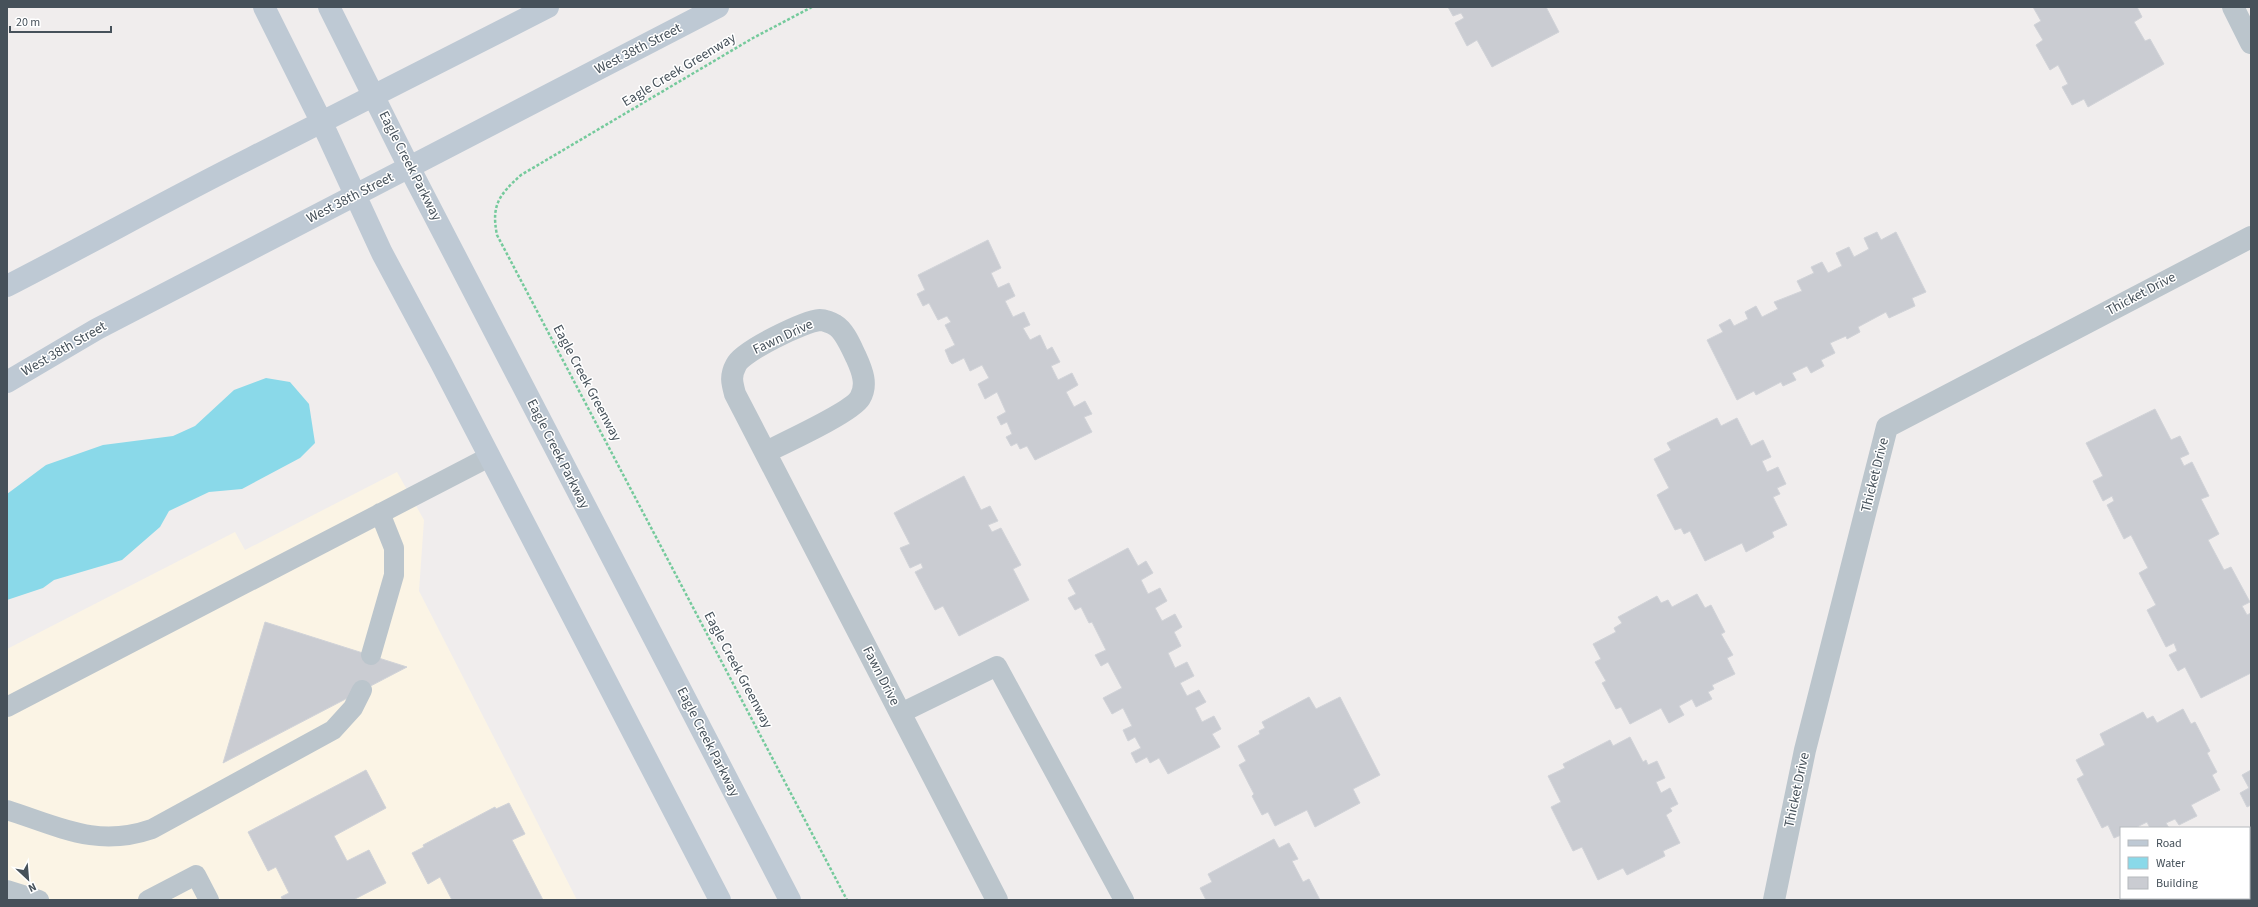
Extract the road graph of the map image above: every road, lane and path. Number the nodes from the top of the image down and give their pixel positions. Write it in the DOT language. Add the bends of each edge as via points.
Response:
graph roads {
  1 [pos="264,7"];
  2 [pos="329,7"];
  3 [pos="548,7"];
  4 [pos="718,7"];
  5 [pos="812,7"];
  6 [pos="2233,7"];
  7 [pos="2251,43"];
  8 [pos="373,95"];
  9 [pos="322,123"];
  10 [pos="409,167"];
  11 [pos="355,196"];
  12 [pos="2251,237"];
  13 [pos="7,286"];
  14 [pos="7,382"];
  15 [pos="766,452"];
  16 [pos="489,456"];
  17 [pos="380,513"];
  18 [pos="371,656"];
  19 [pos="362,690"];
  20 [pos="7,707"];
  21 [pos="901,714"];
  22 [pos="7,810"];
  23 [pos="7,890"];
  24 [pos="39,900"];
  25 [pos="148,900"];
  26 [pos="209,900"];
  27 [pos="720,900"];
  28 [pos="790,900"];
  29 [pos="847,900"];
  30 [pos="997,900"];
  31 [pos="1124,900"];
  32 [pos="1774,900"];
  1 -- 9 [label="main road"];
  2 -- 8 [label="main road, Eagle Creek Parkway"];
  3 -- 8 [label="main road"];
  4 -- 10 [label="main road, West 38th Street"];
  5 -- 29 [label="path, Eagle Creek Greenway" via="753,38 521,176 504,190 496,206 494,220 497,235"];
  6 -- 7 [label="street"];
  8 -- 9 [label="main road"];
  8 -- 10 [label="main road, Eagle Creek Parkway"];
  9 -- 11 [label="main road"];
  9 -- 13 [label="main road"];
  10 -- 11 [label="main road, West 38th Street"];
  10 -- 28 [label="main road, Eagle Creek Parkway"];
  11 -- 14 [label="main road, West 38th Street" via="97,329"];
  11 -- 16 [label="main road" via="382,253"];
  12 -- 32 [label="street, Thicket Drive" via="1887,427 1804,750"];
  15 -- 15 [label="street, Fawn Drive" via="735,394 731,378 736,364 749,352 804,324 821,320 835,325 845,337 861,368 864,384 860,398 848,408"];
  15 -- 21 [label="street, Fawn Drive"];
  16 -- 17 [label="lane"];
  16 -- 27 [label="main road"];
  17 -- 18 [label="lane" via="394,548 394,575"];
  17 -- 20 [label="lane"];
  19 -- 22 [label="lane" via="352,708 333,730 152,829 120,837 102,838 84,835"];
  21 -- 30 [label="street, Fawn Drive"];
  21 -- 31 [label="lane" via="997,666"];
  23 -- 24 [label="lane"];
  25 -- 26 [label="lane" via="196,874"];
}
